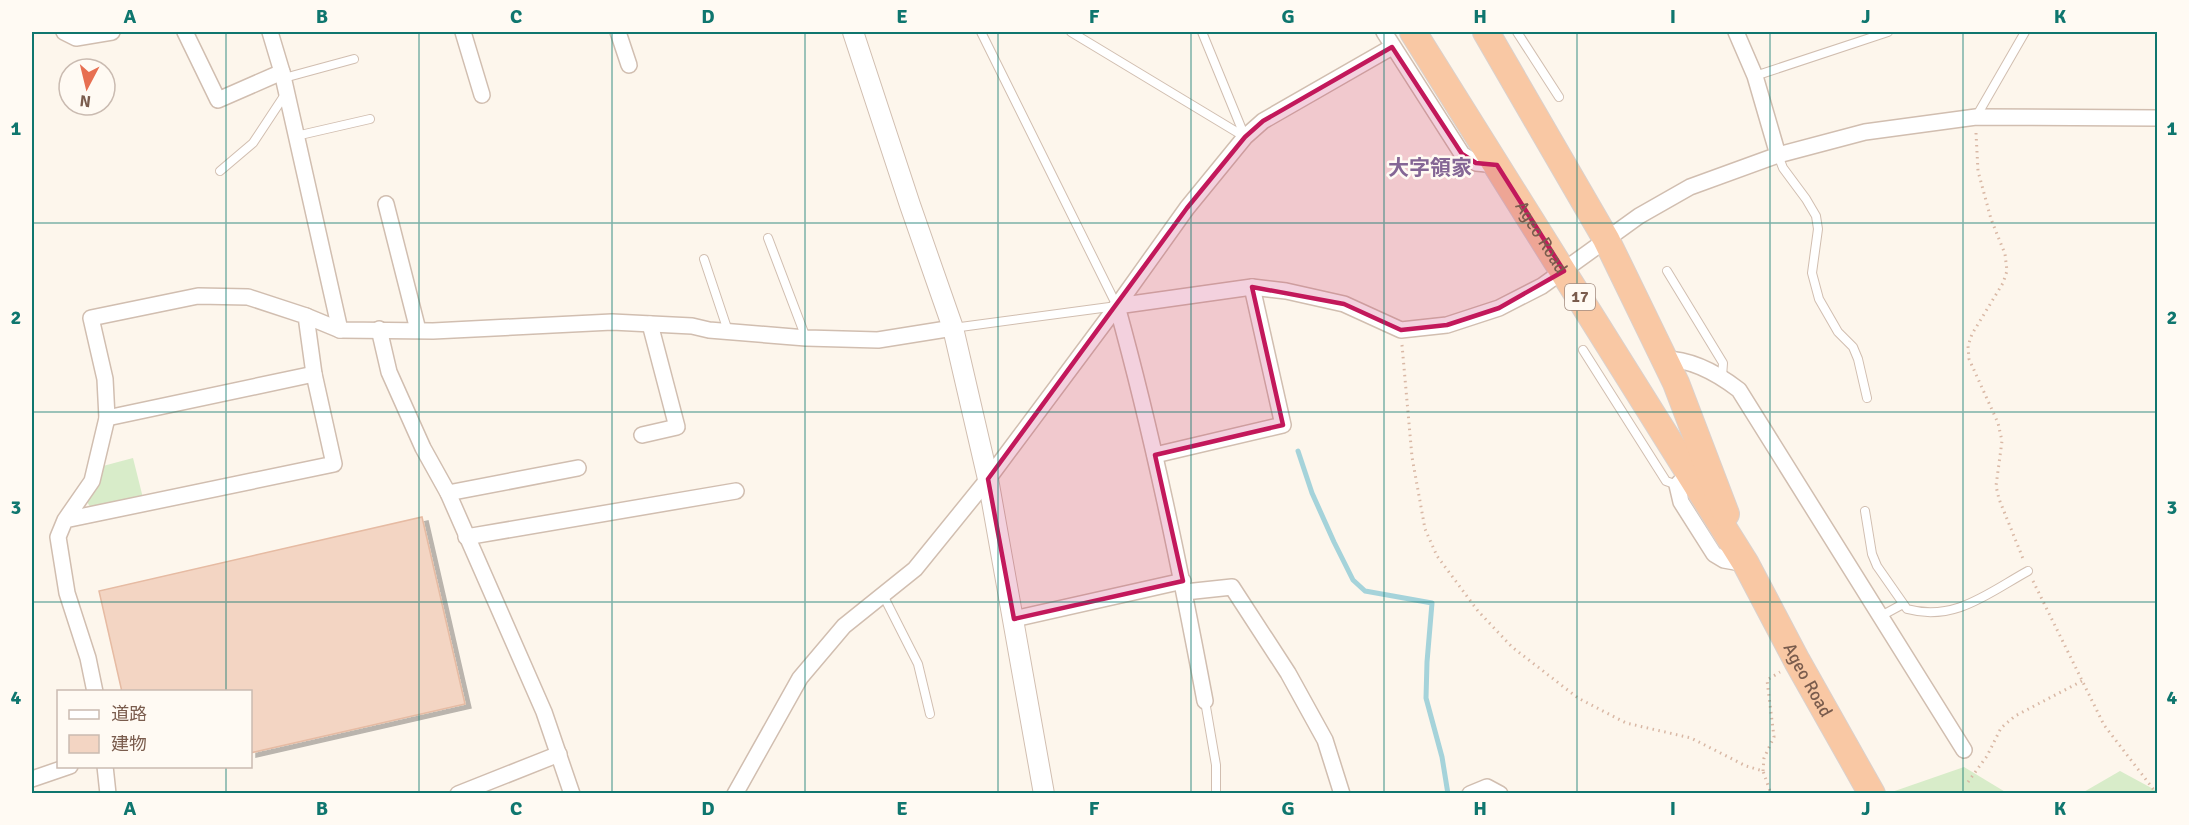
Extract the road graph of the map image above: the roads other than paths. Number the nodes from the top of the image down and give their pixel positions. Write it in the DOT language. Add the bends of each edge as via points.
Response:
graph roads {
  1 [pos="64,32"];
  2 [pos="112,32"];
  3 [pos="185,32"];
  4 [pos="270,32"];
  5 [pos="463,32"];
  6 [pos="618,32"];
  7 [pos="853,32"];
  8 [pos="981,32"];
  9 [pos="1071,32"];
  10 [pos="1202,32"];
  11 [pos="1384,32"];
  12 [pos="1413,32"];
  13 [pos="1487,32"];
  14 [pos="1517,32"];
  15 [pos="1736,32"];
  16 [pos="1888,32"];
  17 [pos="2025,32"];
  18 [pos="1392,47"];
  19 [pos="354,59"];
  20 [pos="629,65"];
  21 [pos="1755,76"];
  22 [pos="284,81"];
  23 [pos="482,95"];
  24 [pos="1559,97"];
  25 [pos="1976,117"];
  26 [pos="2157,117"];
  27 [pos="370,119"];
  28 [pos="297,136"];
  29 [pos="1245,137"];
  30 [pos="1778,155"];
  31 [pos="1497,165"];
  32 [pos="220,171"];
  33 [pos="386,204"];
  34 [pos="768,238"];
  35 [pos="1606,239"];
  36 [pos="704,259"];
  37 [pos="1564,271"];
  38 [pos="1667,271"];
  39 [pos="1252,287"];
  40 [pos="1117,306"];
  41 [pos="306,316"];
  42 [pos="650,324"];
  43 [pos="953,328"];
  44 [pos="379,329"];
  45 [pos="340,330"];
  46 [pos="418,330"];
  47 [pos="728,331"];
  48 [pos="806,338"];
  49 [pos="1583,350"];
  50 [pos="1664,359"];
  51 [pos="314,374"];
  52 [pos="1722,377"];
  53 [pos="1867,398"];
  54 [pos="107,418"];
  55 [pos="642,435"];
  56 [pos="1155,455"];
  57 [pos="578,468"];
  58 [pos="988,479"];
  59 [pos="1682,480"];
  60 [pos="736,490"];
  61 [pos="448,493"];
  62 [pos="1865,511"];
  63 [pos="65,519"];
  64 [pos="466,537"];
  65 [pos="1746,564"];
  66 [pos="2028,571"];
  67 [pos="1184,586"];
  68 [pos="883,595"];
  69 [pos="1903,604"];
  70 [pos="1881,616"];
  71 [pos="1014,619"];
  72 [pos="95,690"];
  73 [pos="1204,701"];
  74 [pos="930,714"];
  75 [pos="1964,750"];
  76 [pos="559,754"];
  77 [pos="64,768"];
  78 [pos="105,768"];
  79 [pos="32,779"];
  80 [pos="108,794"];
  81 [pos="458,794"];
  82 [pos="572,794"];
  83 [pos="735,794"];
  84 [pos="1044,794"];
  85 [pos="1216,794"];
  86 [pos="1342,794"];
  87 [pos="1470,794"];
  88 [pos="1500,794"];
  89 [pos="1872,794"];
  1 -- 2 [label="street" via="76,38"];
  3 -- 22 [label="street" via="218,100"];
  4 -- 22 [label="street"];
  5 -- 23 [label="street"];
  6 -- 20 [label="street"];
  7 -- 43 [label="street"];
  8 -- 40 [label="lane"];
  9 -- 29 [label="lane"];
  10 -- 29 [label="lane"];
  11 -- 18 [label="street"];
  12 -- 31 [label="highway, Ageo Road / 17"];
  13 -- 35 [label="highway, Ageo Road / 17"];
  14 -- 24 [label="lane"];
  15 -- 21 [label="street"];
  16 -- 21 [label="lane"];
  17 -- 25 [label="lane"];
  18 -- 29 [label="street" via="1263,121"];
  18 -- 31 [label="street" via="1462,154 1476,164"];
  19 -- 22 [label="lane"];
  21 -- 30 [label="street"];
  22 -- 28 [label="street"];
  22 -- 32 [label="lane" via="254,143"];
  25 -- 26 [label="street"];
  25 -- 30 [label="street" via="1865,132"];
  27 -- 28 [label="lane"];
  28 -- 45 [label="street"];
  29 -- 40 [label="street" via="1187,208"];
  30 -- 35 [label="street" via="1690,187"];
  30 -- 53 [label="lane" via="1816,216 1812,273 1819,299 1838,332 1852,346"];
  31 -- 37 [label="highway, Ageo Road / 17"];
  33 -- 46 [label="street"];
  34 -- 48 [label="lane"];
  35 -- 37 [label="street"];
  35 -- 50 [label="highway, Ageo Road / 17"];
  36 -- 47 [label="lane"];
  37 -- 39 [label="street" via="1499,308 1447,325 1401,330 1344,304"];
  37 -- 59 [label="highway, Ageo Road / 17"];
  38 -- 52 [label="lane" via="1723,363"];
  39 -- 40 [label="street"];
  39 -- 56 [label="street" via="1283,424"];
  40 -- 43 [label="lane"];
  40 -- 56 [label="street"];
  40 -- 58 [label="street"];
  41 -- 45 [label="street"];
  41 -- 51 [label="street"];
  41 -- 54 [label="street" via="248,297 198,296 91,318 105,379"];
  42 -- 46 [label="street"];
  42 -- 47 [label="street"];
  42 -- 55 [label="street" via="676,428"];
  43 -- 48 [label="street" via="878,340"];
  43 -- 58 [label="street"];
  44 -- 45 [label="street"];
  44 -- 46 [label="street"];
  44 -- 61 [label="street" via="389,372"];
  47 -- 48 [label="street"];
  49 -- 59 [label="lane" via="1666,481"];
  50 -- 52 [label="street" via="1683,360"];
  50 -- 65 [label="highway, Ageo Road / 17"];
  51 -- 54 [label="street"];
  51 -- 63 [label="street" via="334,464"];
  52 -- 70 [label="street" via="1739,390"];
  54 -- 63 [label="street" via="92,481"];
  56 -- 67 [label="street"];
  57 -- 61 [label="street"];
  58 -- 68 [label="street" via="915,569"];
  58 -- 71 [label="street"];
  59 -- 65 [label="highway, Ageo Road / 17"];
  60 -- 64 [label="street"];
  61 -- 64 [label="street"];
  62 -- 69 [label="lane" via="1872,554"];
  63 -- 72 [label="street" via="58,537 72,611"];
  64 -- 76 [label="street"];
  65 -- 89 [label="highway, Ageo Road / 17"];
  66 -- 69 [label="lane" via="1958,609 1932,613 1907,609"];
  67 -- 71 [label="street"];
  67 -- 73 [label="street"];
  67 -- 86 [label="street" via="1232,587 1288,673 1325,740"];
  68 -- 74 [label="lane" via="918,664"];
  68 -- 83 [label="street" via="844,626 800,678"];
  69 -- 70 [label="lane"];
  70 -- 75 [label="street"];
  71 -- 84 [label="street"];
  73 -- 85 [label="lane" via="1216,765"];
  76 -- 81 [label="street"];
  76 -- 82 [label="street"];
  77 -- 79 [label="street"];
  78 -- 80 [label="street"];
  87 -- 88 [label="street" via="1487,787"];
}
